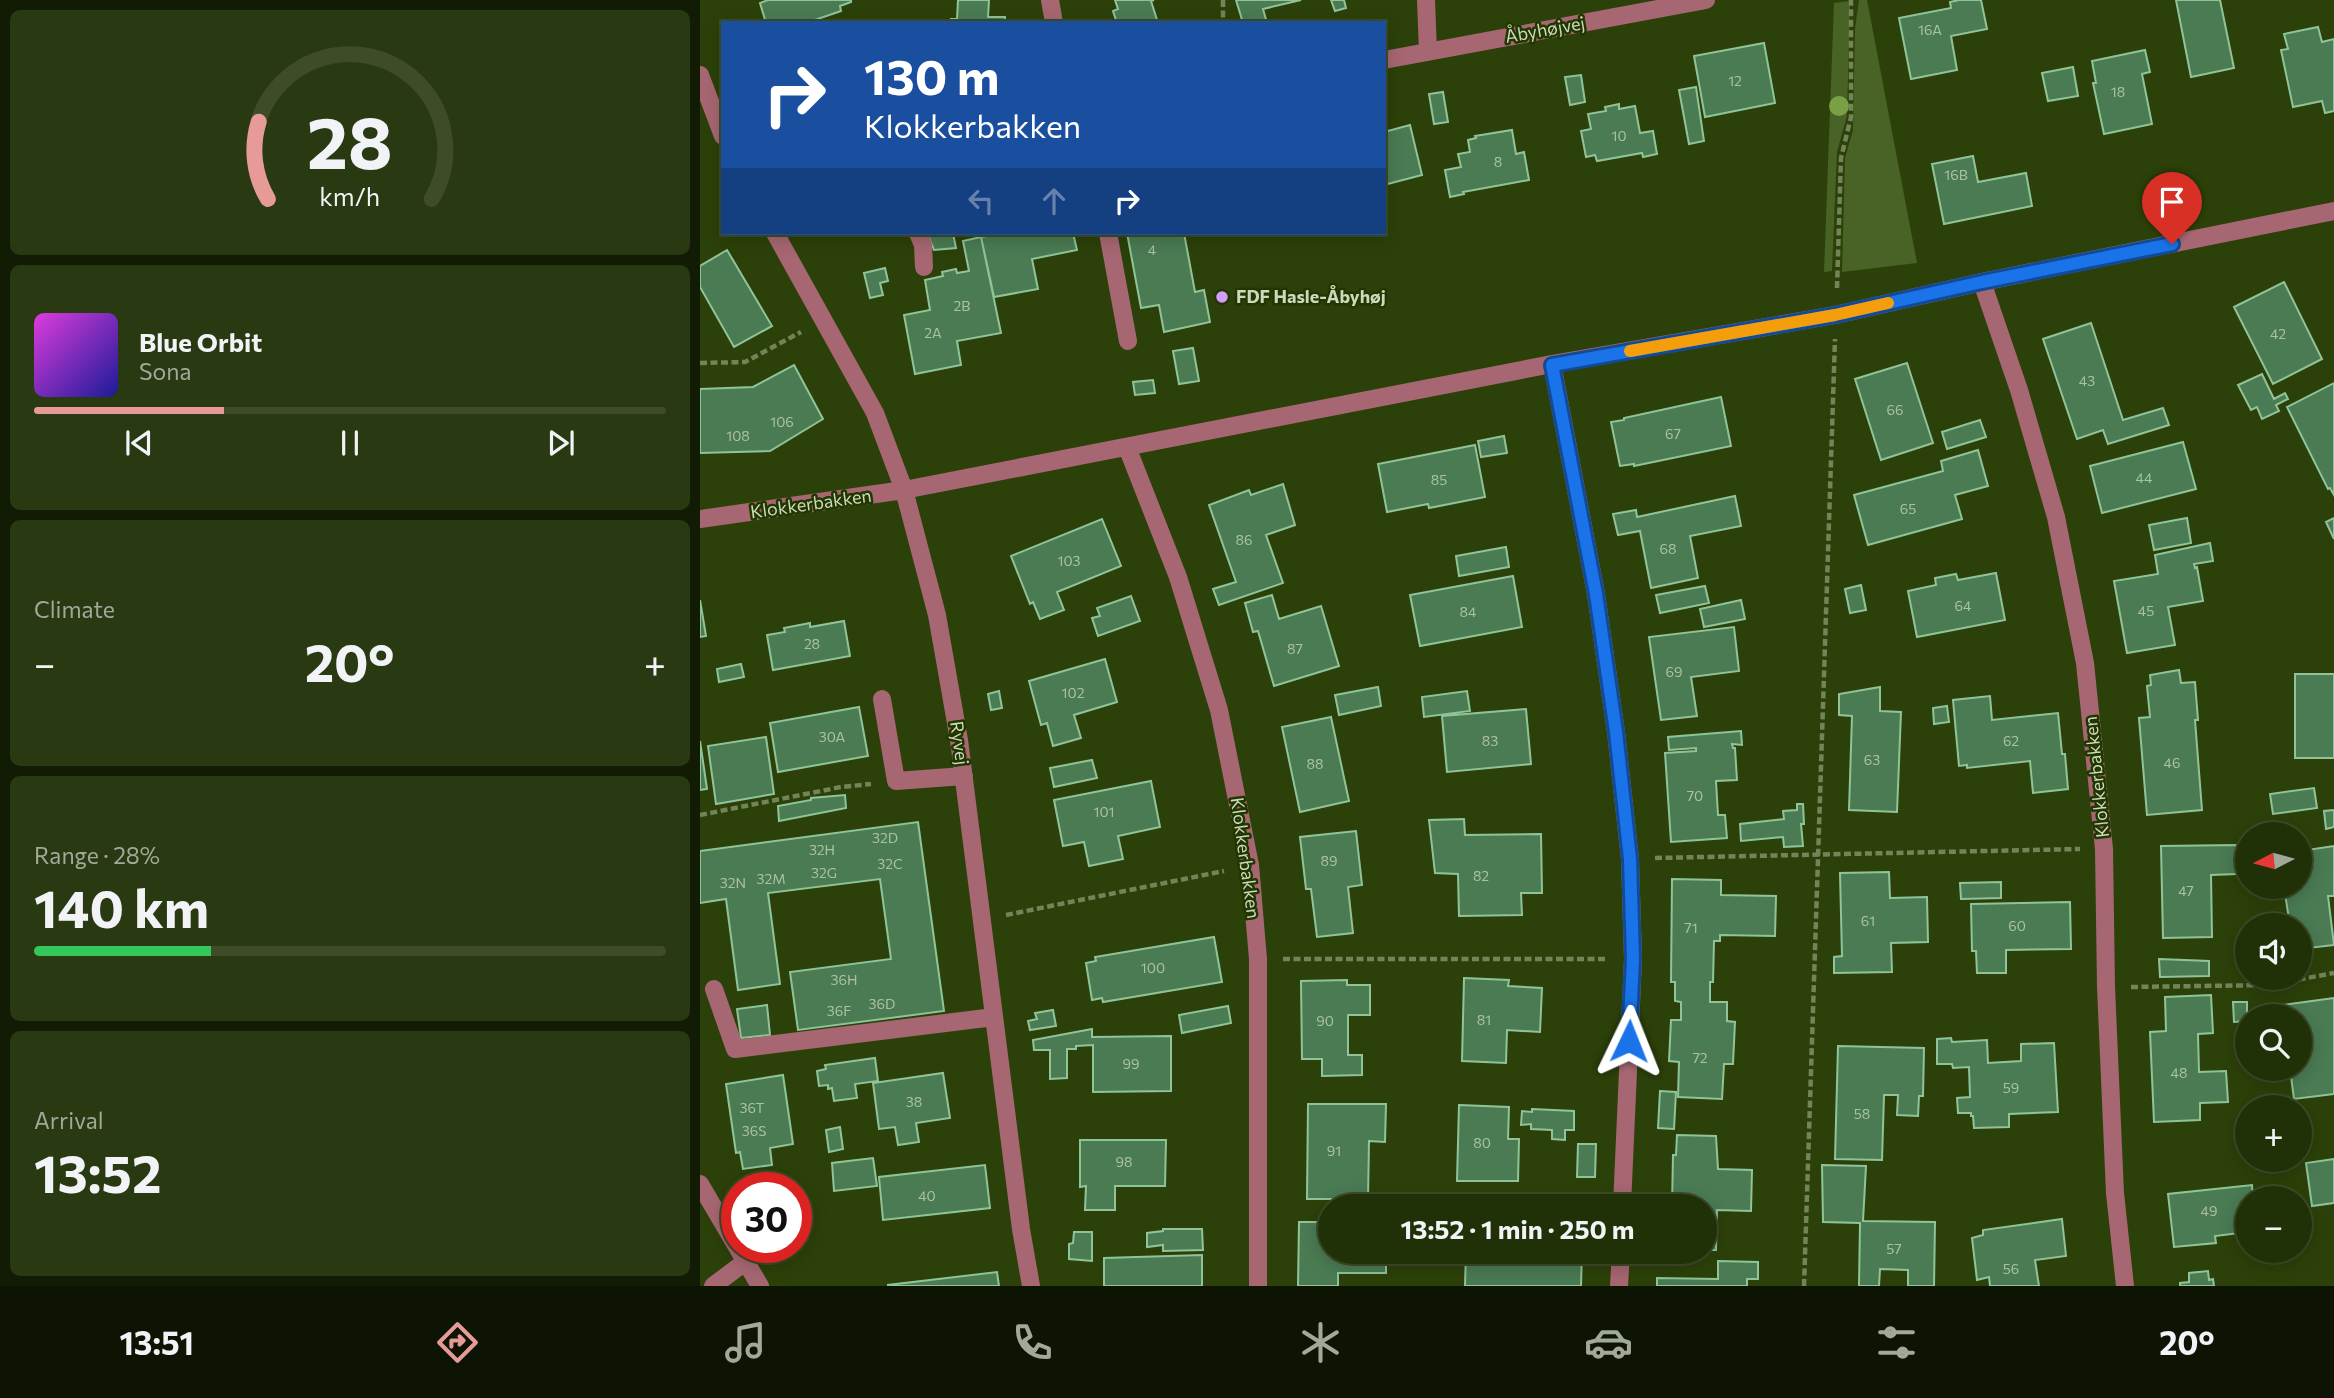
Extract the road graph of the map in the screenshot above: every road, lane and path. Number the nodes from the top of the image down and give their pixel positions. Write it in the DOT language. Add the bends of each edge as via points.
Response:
graph roads {
  1 [pos="1050,0"];
  2 [pos="1223,0"];
  3 [pos="1426,0"];
  4 [pos="1706,0"];
  5 [pos="1852,0"];
  6 [pos="1054,21"];
  7 [pos="1223,21"];
  8 [pos="1428,52"];
  9 [pos="1386,60"];
  10 [pos="700,75"];
  11 [pos="721,131"];
  12 [pos="2334,211"];
  13 [pos="776,235"];
  14 [pos="919,235"];
  15 [pos="1108,235"];
  16 [pos="924,267"];
  17 [pos="1982,282"];
  18 [pos="1835,315"];
  19 [pos="823,320"];
  20 [pos="1129,341"];
  21 [pos="700,363"];
  22 [pos="1552,365"];
  23 [pos="1127,447"];
  24 [pos="904,490"];
  25 [pos="700,519"];
  26 [pos="882,699"];
  27 [pos="964,776"];
  28 [pos="896,780"];
  29 [pos="700,814"];
  30 [pos="2104,849"];
  31 [pos="1817,854"];
  32 [pos="1630,859"];
  33 [pos="1250,865"];
  34 [pos="982,920"];
  35 [pos="1258,959"];
  36 [pos="1633,959"];
  37 [pos="2334,973"];
  38 [pos="2106,987"];
  39 [pos="714,989"];
  40 [pos="994,1017"];
  41 [pos="700,1184"];
  42 [pos="1623,1194"];
  43 [pos="721,1220"];
  44 [pos="744,1263"];
  45 [pos="746,1263"];
  46 [pos="1620,1264"];
  47 [pos="700,1279"];
  48 [pos="704,1286"];
  49 [pos="713,1286"];
  50 [pos="760,1286"];
  51 [pos="1031,1286"];
  52 [pos="1258,1286"];
  53 [pos="1619,1286"];
  54 [pos="1804,1286"];
  55 [pos="2125,1286"];
  1 -- 6 [label="street"];
  2 -- 7 [label="path"];
  3 -- 8 [label="street"];
  4 -- 8 [label="street, Åbyhøjvej"];
  5 -- 18 [label="path" via="1851,117 1841,158"];
  8 -- 9 [label="street, Åbyhøjvej"];
  10 -- 11 [label="street"];
  12 -- 17 [label="street, Klokkerbakken"];
  13 -- 19 [label="street, Ryvej"];
  14 -- 16 [label="street"];
  15 -- 20 [label="street"];
  17 -- 18 [label="street, Klokkerbakken"];
  17 -- 30 [label="street, Klokkerbakken" via="2020,390 2056,517 2085,663"];
  18 -- 22 [label="street, Klokkerbakken"];
  18 -- 31 [label="path"];
  19 -- 21 [label="path" via="745,362"];
  19 -- 24 [label="street, Ryvej" via="874,413"];
  22 -- 23 [label="street, Klokkerbakken"];
  22 -- 32 [label="street" via="1596,594"];
  23 -- 24 [label="street, Klokkerbakken"];
  23 -- 33 [label="street, Klokkerbakken" via="1178,577 1219,710"];
  24 -- 25 [label="street, Klokkerbakken"];
  24 -- 27 [label="street, Ryvej" via="937,615"];
  26 -- 28 [label="street"];
  27 -- 28 [label="street"];
  27 -- 34 [label="street, Ryvej"];
  28 -- 29 [label="path"];
  30 -- 31 [label="path"];
  30 -- 38 [label="street, Klokkerbakken"];
  31 -- 32 [label="path"];
  31 -- 54 [label="path"];
  32 -- 36 [label="street"];
  33 -- 34 [label="path"];
  33 -- 35 [label="street, Klokkerbakken"];
  34 -- 40 [label="street, Ryvej"];
  35 -- 36 [label="path"];
  35 -- 52 [label="street, Klokkerbakken"];
  36 -- 42 [label="street"];
  37 -- 38 [label="path" via="2269,985"];
  38 -- 55 [label="street, Klokkerbakken" via="2115,1193"];
  39 -- 40 [label="street" via="735,1049"];
  40 -- 51 [label="street, Ryvej"];
  41 -- 43 [label="street"];
  44 -- 49 [label="street"];
  45 -- 50 [label="street"];
  46 -- 53 [label="street"];
  47 -- 48 [label="street"];
}
